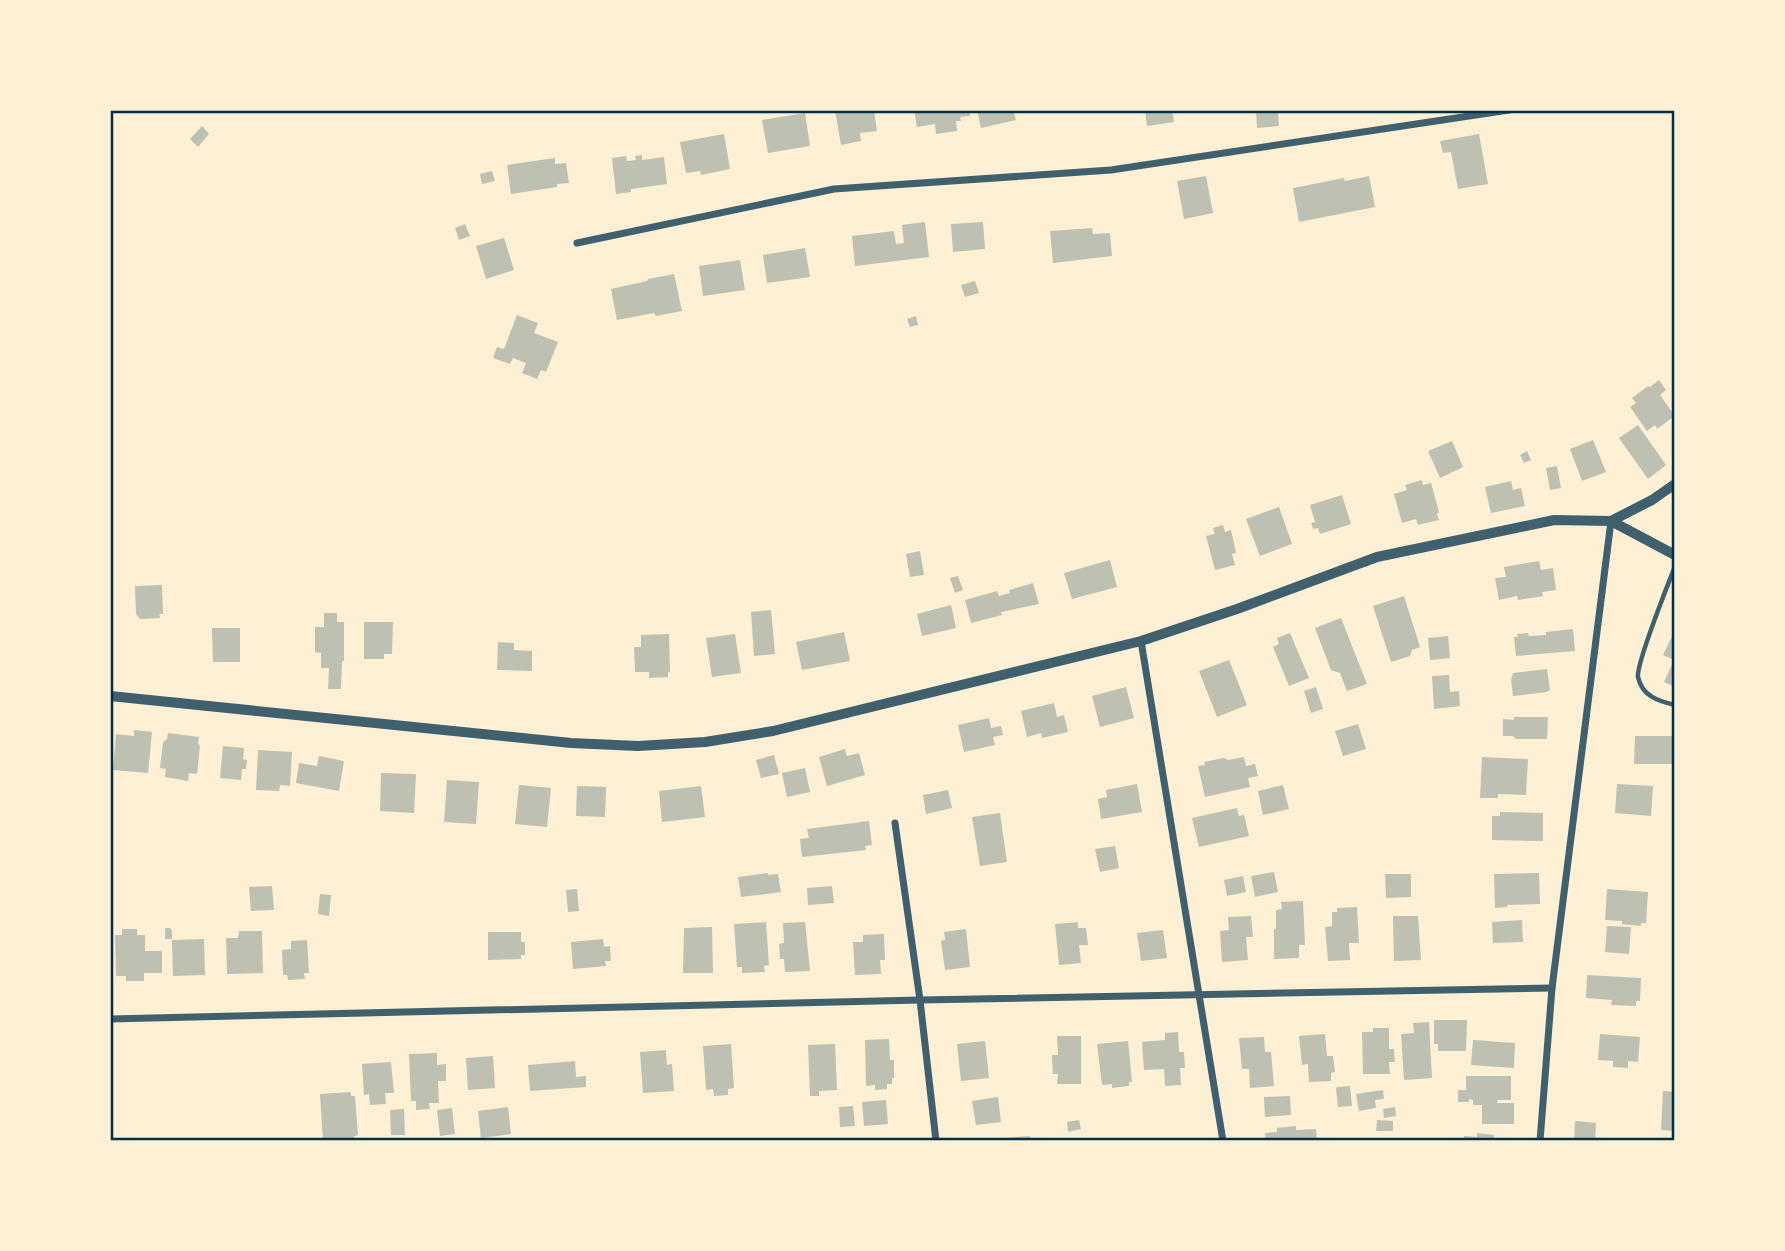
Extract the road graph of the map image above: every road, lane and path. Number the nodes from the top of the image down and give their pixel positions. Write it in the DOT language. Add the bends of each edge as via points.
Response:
graph roads {
  1 [pos="1509,110"];
  2 [pos="578,243"];
  3 [pos="1675,484"];
  4 [pos="1611,521"];
  5 [pos="1675,555"];
  6 [pos="1675,566"];
  7 [pos="1141,641"];
  8 [pos="110,696"];
  9 [pos="1675,705"];
  10 [pos="895,823"];
  11 [pos="1552,988"];
  12 [pos="1200,996"];
  13 [pos="920,1000"];
  14 [pos="110,1018"];
  15 [pos="936,1141"];
  16 [pos="1223,1141"];
  17 [pos="1540,1141"];
  1 -- 2 [label="street" via="1111,170 834,189"];
  3 -- 4 [label="street"];
  4 -- 5 [label="street"];
  4 -- 7 [label="street" via="1554,520 1377,557"];
  4 -- 11 [label="street"];
  6 -- 9 [label="lane" via="1638,675 1644,691 1657,701"];
  7 -- 8 [label="street" via="773,731 652,746 571,743"];
  7 -- 12 [label="street"];
  10 -- 13 [label="street"];
  11 -- 12 [label="street"];
  11 -- 17 [label="street"];
  12 -- 13 [label="street"];
  12 -- 16 [label="street"];
  13 -- 14 [label="street"];
  13 -- 15 [label="street"];
}
